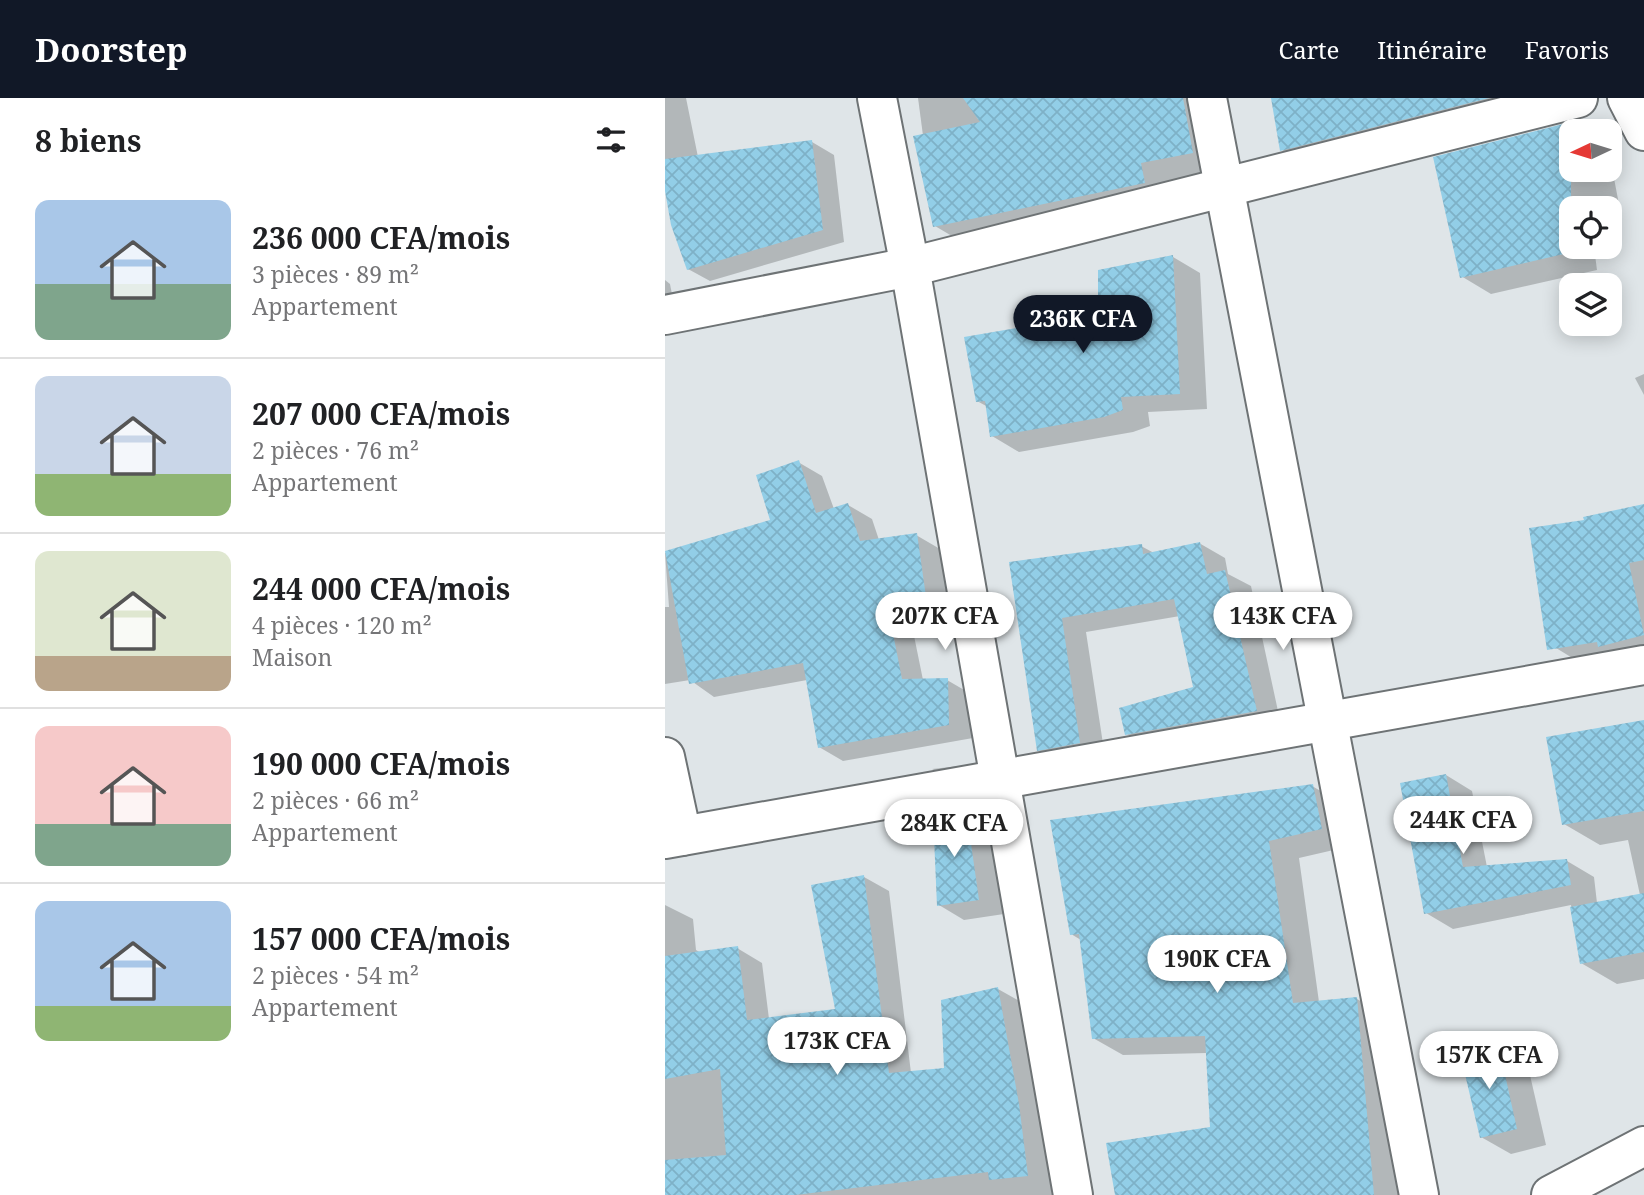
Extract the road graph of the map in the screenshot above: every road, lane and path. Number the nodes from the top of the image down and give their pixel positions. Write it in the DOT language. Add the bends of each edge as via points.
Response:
graph roads {
  1 [pos="877,98"];
  2 [pos="1206,98"];
  3 [pos="1578,98"];
  4 [pos="1627,98"];
  5 [pos="1644,131"];
  6 [pos="1224,187"];
  7 [pos="910,267"];
  8 [pos="665,315"];
  9 [pos="1644,665"];
  10 [pos="1327,722"];
  11 [pos="665,757"];
  12 [pos="997,780"];
  13 [pos="674,838"];
  14 [pos="1644,1146"];
  15 [pos="1073,1195"];
  16 [pos="1419,1195"];
  17 [pos="1551,1195"];
  1 -- 7 [label="street"];
  2 -- 6 [label="street"];
  3 -- 6 [label="street"];
  4 -- 5 [label="street"];
  6 -- 7 [label="street"];
  6 -- 10 [label="street"];
  7 -- 8 [label="street"];
  7 -- 12 [label="street"];
  9 -- 10 [label="street"];
  10 -- 12 [label="street"];
  10 -- 16 [label="street"];
  11 -- 13 [label="street"];
  12 -- 13 [label="street"];
  12 -- 15 [label="street"];
  14 -- 17 [label="street"];
}
